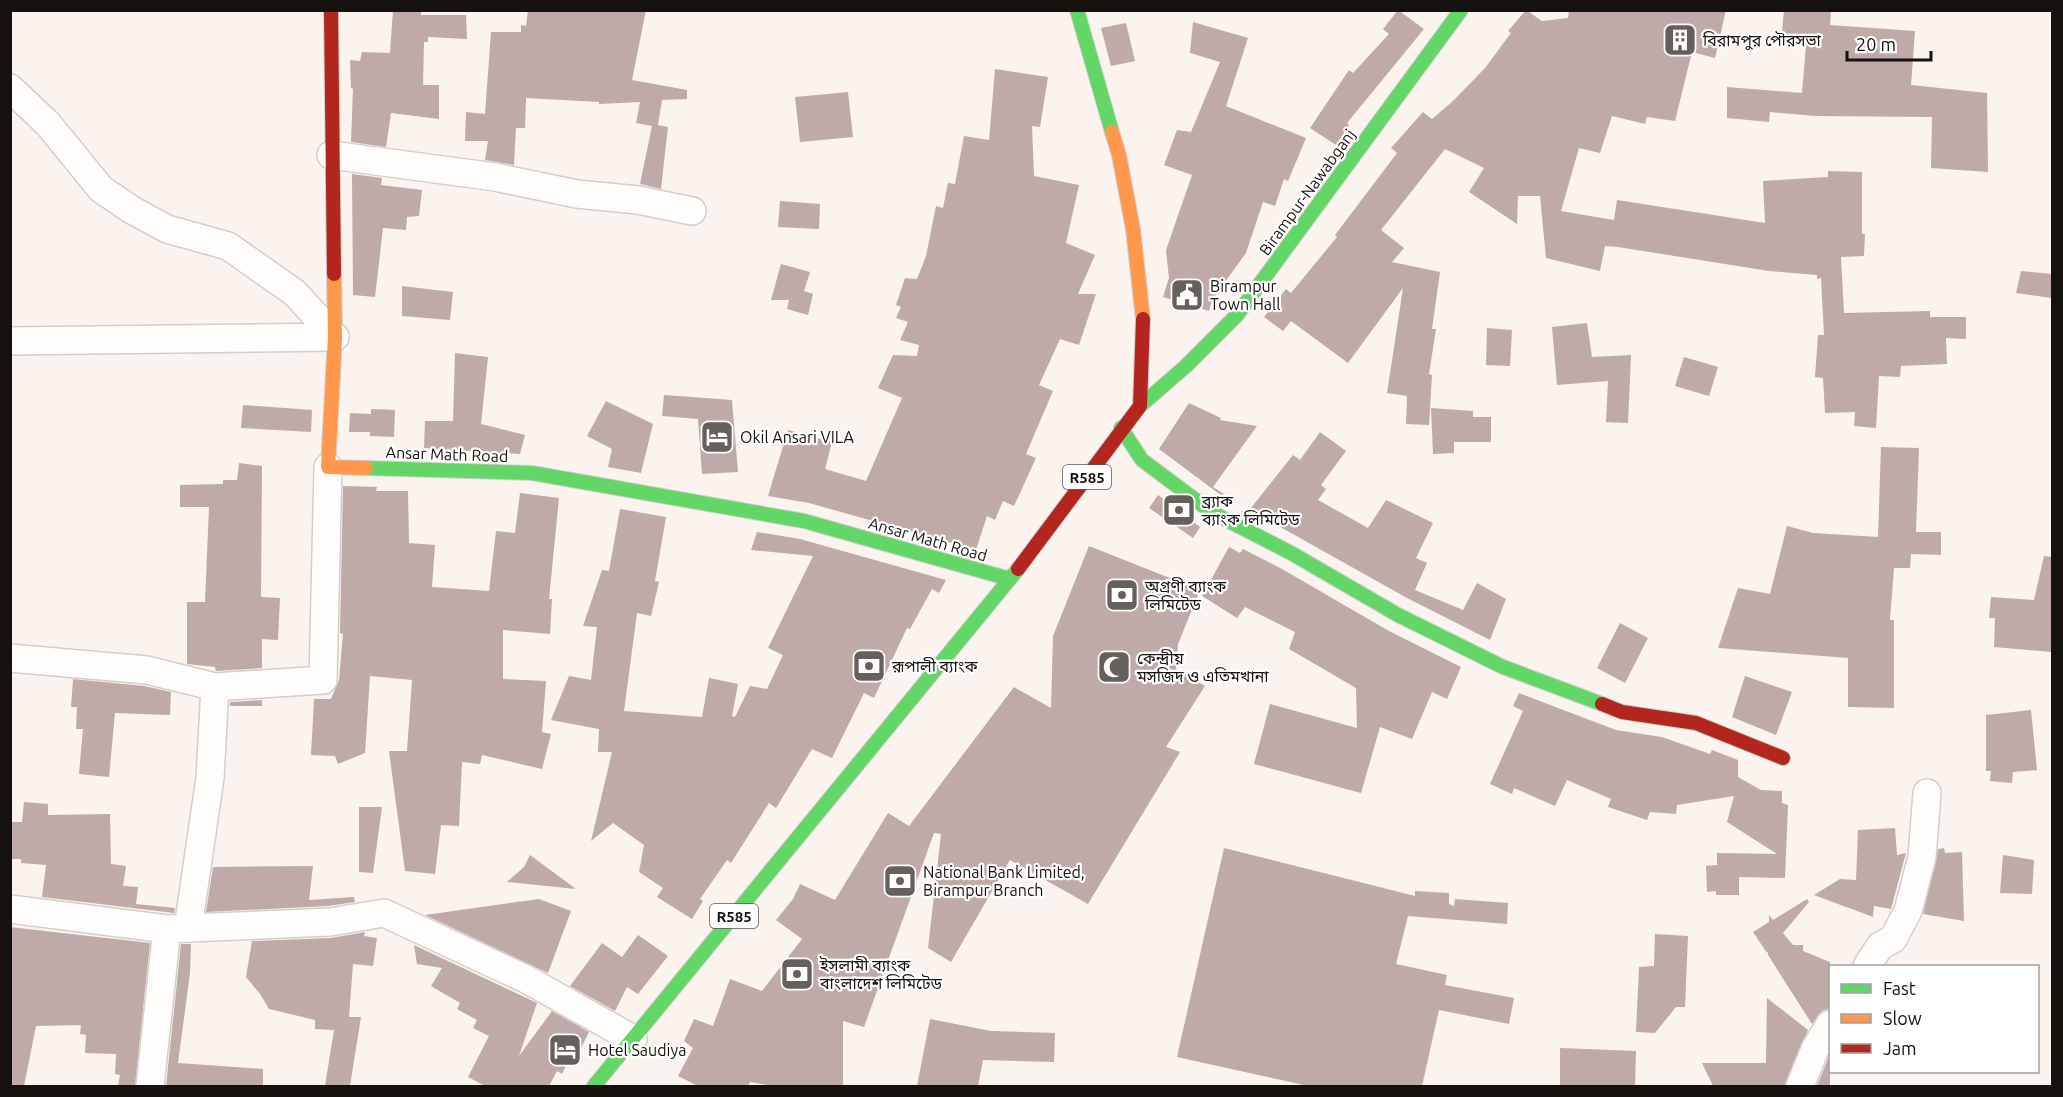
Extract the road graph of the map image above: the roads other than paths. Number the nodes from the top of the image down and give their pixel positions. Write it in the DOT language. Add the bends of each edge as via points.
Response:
graph roads {
  1 [pos="331,10"];
  2 [pos="1077,10"];
  3 [pos="1461,10"];
  4 [pos="10,88"];
  5 [pos="331,155"];
  6 [pos="692,211"];
  7 [pos="335,337"];
  8 [pos="10,341"];
  9 [pos="1140,406"];
  10 [pos="1121,428"];
  11 [pos="328,467"];
  12 [pos="1010,579"];
  13 [pos="10,658"];
  14 [pos="215,687"];
  15 [pos="1783,758"];
  16 [pos="1927,793"];
  17 [pos="10,909"];
  18 [pos="178,928"];
  19 [pos="1868,965"];
  20 [pos="1829,1026"];
  21 [pos="633,1039"];
  22 [pos="150,1086"];
  23 [pos="594,1086"];
  24 [pos="1800,1086"];
  1 -- 5 [label="street"];
  2 -- 9 [label="street" via="1119,155 1133,230 1143,309"];
  3 -- 9 [label="street, Birampur-Nawabganj" via="1237,315"];
  4 -- 7 [label="street" via="48,124 102,189 167,229 228,246 295,294"];
  5 -- 6 [label="street" via="495,177"];
  5 -- 7 [label="street"];
  7 -- 8 [label="street"];
  7 -- 11 [label="street"];
  9 -- 10 [label="street, R585"];
  10 -- 12 [label="street, R585" via="1066,508"];
  10 -- 15 [label="street" via="1142,460 1213,513 1398,615 1503,667 1622,712 1696,723"];
  11 -- 12 [label="street, Ansar Math Road" via="532,473 804,521"];
  11 -- 14 [label="street" via="323,680"];
  12 -- 21 [label="street, R585"];
  13 -- 14 [label="street" via="147,670"];
  14 -- 18 [label="street" via="210,778"];
  16 -- 19 [label="street" via="1922,857 1908,911 1893,939 1880,946"];
  17 -- 18 [label="street"];
  18 -- 21 [label="street" via="330,922 384,913 526,979"];
  18 -- 22 [label="street"];
  20 -- 24 [label="street"];
  21 -- 23 [label="street, R585"];
}
